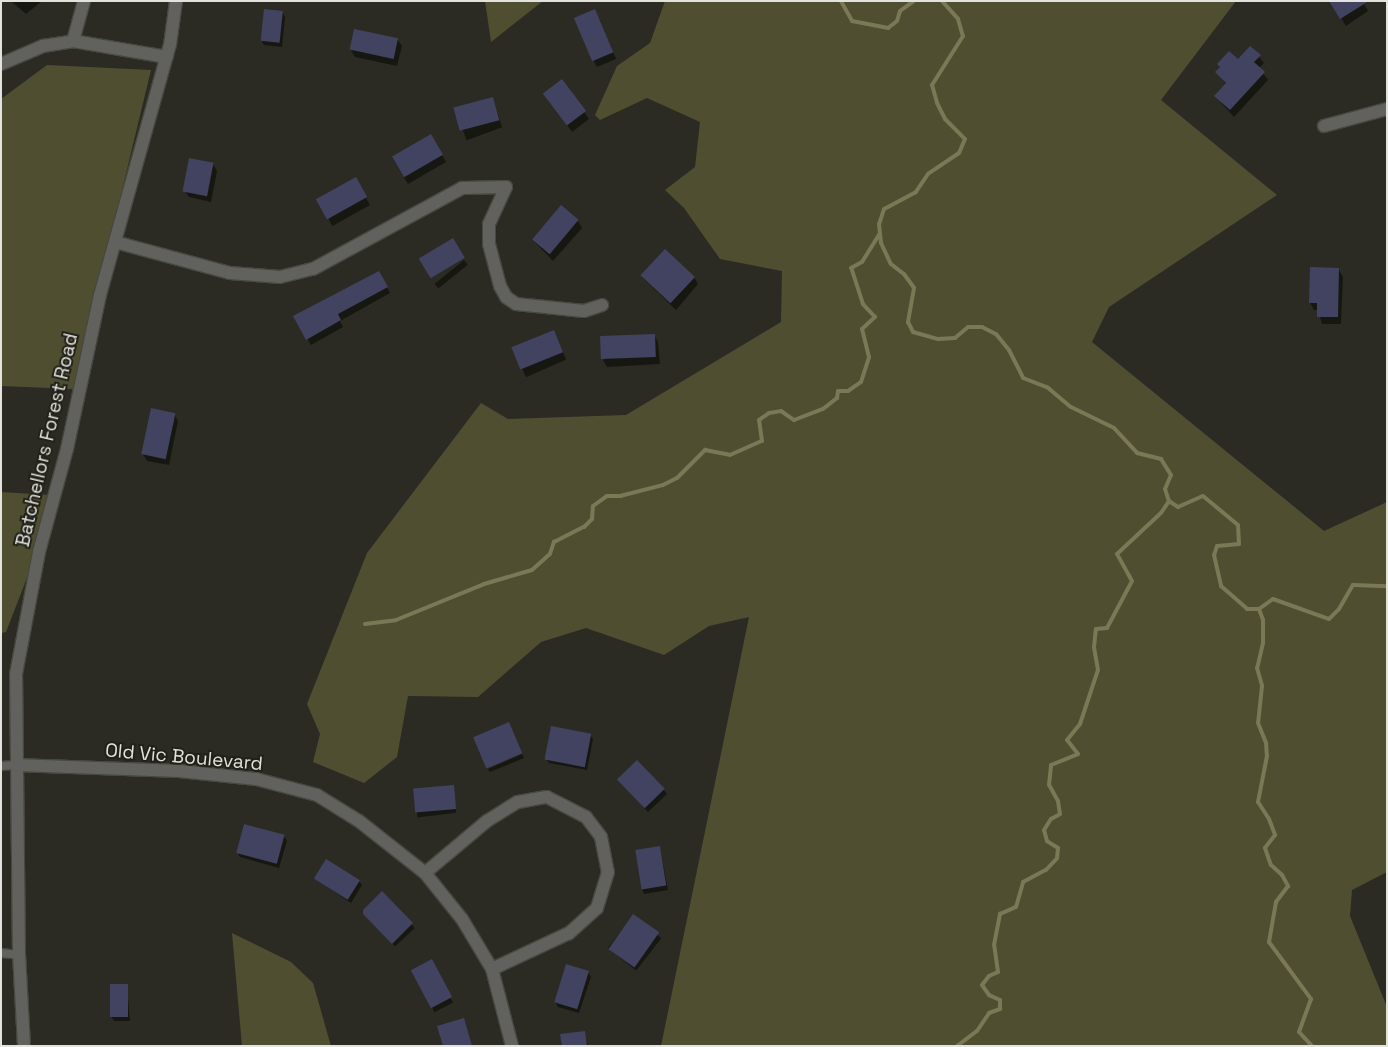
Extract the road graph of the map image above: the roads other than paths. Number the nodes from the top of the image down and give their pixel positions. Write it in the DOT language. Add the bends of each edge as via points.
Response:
graph roads {
  1 [pos="84,1"];
  2 [pos="176,1"];
  3 [pos="73,41"];
  4 [pos="167,57"];
  5 [pos="1,64"];
  6 [pos="1387,109"];
  7 [pos="1324,126"];
  8 [pos="116,242"];
  9 [pos="602,305"];
  10 [pos="16,765"];
  11 [pos="1,766"];
  12 [pos="425,873"];
  13 [pos="1,953"];
  14 [pos="19,954"];
  15 [pos="492,970"];
  16 [pos="24,1046"];
  17 [pos="512,1046"];
  1 -- 3 [label="street"];
  2 -- 4 [label="street, Batchellors Forest Road"];
  3 -- 4 [label="street"];
  3 -- 5 [label="street" via="42,46"];
  4 -- 8 [label="street, Batchellors Forest Road"];
  6 -- 7 [label="street"];
  8 -- 9 [label="street" via="230,274 280,278 312,269 462,188 506,187 488,224 489,244 506,297 516,304 584,310"];
  8 -- 10 [label="street, Batchellors Forest Road" via="100,294 23,630 16,674"];
  10 -- 11 [label="lane"];
  10 -- 12 [label="street, Old Vic Boulevard" via="179,771 256,779 317,795 359,821"];
  10 -- 14 [label="street, Batchellors Forest Road"];
  12 -- 15 [label="street, Old Vic Boulevard" via="462,919"];
  12 -- 15 [label="street" via="487,821 518,802 547,797 586,817 601,836 608,872 597,908 569,933"];
  13 -- 14 [label="lane"];
  14 -- 16 [label="street, Batchellors Forest Road"];
  15 -- 17 [label="street, Old Vic Boulevard"];
}
